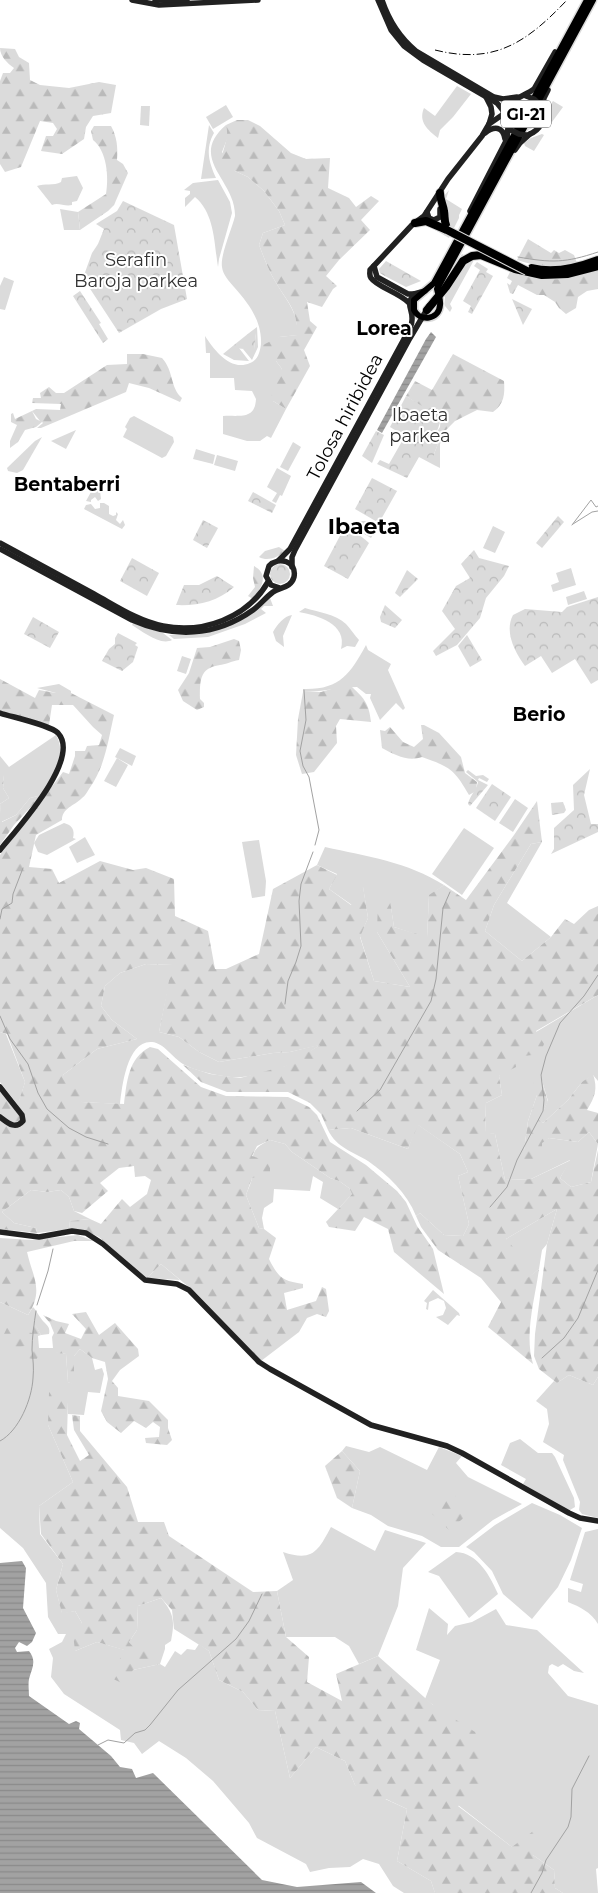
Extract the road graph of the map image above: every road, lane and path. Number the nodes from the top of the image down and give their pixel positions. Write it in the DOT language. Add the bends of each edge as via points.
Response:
graph roads {
  1 [pos="132,0"];
  2 [pos="156,0"];
  3 [pos="187,0"];
  4 [pos="258,0"];
  5 [pos="378,0"];
  6 [pos="382,0"];
  7 [pos="586,0"];
  8 [pos="595,0"];
  9 [pos="486,97"];
  10 [pos="522,97"];
  11 [pos="541,107"];
  12 [pos="505,113"];
  13 [pos="488,126"];
  14 [pos="509,128"];
  15 [pos="528,134"];
  16 [pos="482,136"];
  17 [pos="503,147"];
  18 [pos="445,184"];
  19 [pos="440,193"];
  20 [pos="428,209"];
  21 [pos="441,211"];
  22 [pos="431,219"];
  23 [pos="415,223"];
  24 [pos="447,227"];
  25 [pos="461,245"];
  26 [pos="453,247"];
  27 [pos="598,260"];
  28 [pos="598,266"];
  29 [pos="372,268"];
  30 [pos="528,269"];
  31 [pos="426,291"];
  32 [pos="414,294"];
  33 [pos="438,296"];
  34 [pos="409,302"];
  35 [pos="427,310"];
  36 [pos="422,318"];
  37 [pos="0,543"];
  38 [pos="0,549"];
  39 [pos="279,560"];
  40 [pos="292,567"];
  41 [pos="268,582"];
  42 [pos="280,588"];
  43 [pos="0,713"];
  44 [pos="0,850"];
  45 [pos="0,1087"];
  46 [pos="0,1117"];
  47 [pos="0,1232"];
  48 [pos="598,1521"];
  1 -- 4 [label="main road" via="159,6"];
  2 -- 3 [label="main road"];
  5 -- 9 [label="main road" via="391,30 404,46"];
  6 -- 10 [label="main road" via="396,29 416,51 494,97"];
  7 -- 10 [label="main road" via="538,84"];
  7 -- 26 [label="main road, GI-21"];
  8 -- 11 [label="main road"];
  8 -- 25 [label="main road, Tolosa hiribidea / GI-21"];
  9 -- 12 [label="main road"];
  9 -- 13 [label="main road" via="492,111"];
  10 -- 11 [label="main road, bridge" via="534,99"];
  10 -- 12 [label="main road" via="508,105"];
  11 -- 15 [label="main road" via="542,123"];
  12 -- 13 [label="main road"];
  12 -- 14 [label="main road"];
  13 -- 14 [label="main road" via="496,124"];
  13 -- 16 [label="main road"];
  14 -- 15 [label="main road, bridge" via="516,133"];
  14 -- 17 [label="main road"];
  15 -- 25 [label="main road, Tolosa hiribidea" via="516,148"];
  16 -- 17 [label="main road" via="493,128 500,129 505,136"];
  16 -- 18 [label="main road"];
  17 -- 26 [label="main road"];
  18 -- 19 [label="main road"];
  18 -- 23 [label="main road" via="412,223"];
  19 -- 20 [label="main road"];
  19 -- 21 [label="main road"];
  19 -- 24 [label="highway"];
  20 -- 21 [label="main road" via="437,206"];
  20 -- 22 [label="main road"];
  20 -- 23 [label="main road"];
  21 -- 22 [label="main road" via="438,218"];
  21 -- 24 [label="highway"];
  22 -- 23 [label="main road"];
  22 -- 24 [label="highway"];
  23 -- 24 [label="highway" via="430,222"];
  23 -- 29 [label="main road"];
  24 -- 30 [label="highway, bridge"];
  25 -- 33 [label="main road, Tolosa hiribidea"];
  26 -- 31 [label="main road" via="434,283"];
  27 -- 30 [label="highway" via="552,271"];
  28 -- 30 [label="highway" via="556,276"];
  29 -- 32 [label="main road" via="377,277 408,294"];
  29 -- 34 [label="main road" via="370,276 374,281"];
  30 -- 33 [label="highway, bridge" via="481,255 469,257"];
  31 -- 32 [label="main road"];
  31 -- 33 [label="main road"];
  31 -- 36 [label="main road" via="413,305 416,314"];
  32 -- 34 [label="main road"];
  33 -- 35 [label="highway"];
  33 -- 36 [label="main road, Tolosa hiribidea" via="439,308 434,315"];
  34 -- 39 [label="main road, Tolosa hiribidea" via="412,320 404,339 290,549"];
  35 -- 36 [label="main road, Tolosa hiribidea"];
  36 -- 40 [label="main road, Tolosa hiribidea" via="295,550"];
  37 -- 41 [label="main road" via="135,616 171,627 198,627 226,619 253,601"];
  38 -- 42 [label="main road" via="132,620 171,632 200,632 223,626 253,610"];
  39 -- 40 [label="main road" via="288,562"];
  39 -- 41 [label="main road" via="267,568"];
  40 -- 42 [label="main road" via="292,582"];
  41 -- 42 [label="main road"];
  43 -- 44 [label="main road" via="54,730 62,740 59,767 48,789"];
  45 -- 46 [label="main road" via="22,1115 23,1121 13,1126"];
  47 -- 48 [label="main road" via="39,1237 72,1231 86,1233 145,1280 177,1284 190,1290 258,1362 302,1388 371,1425 453,1448 569,1514"];
}
